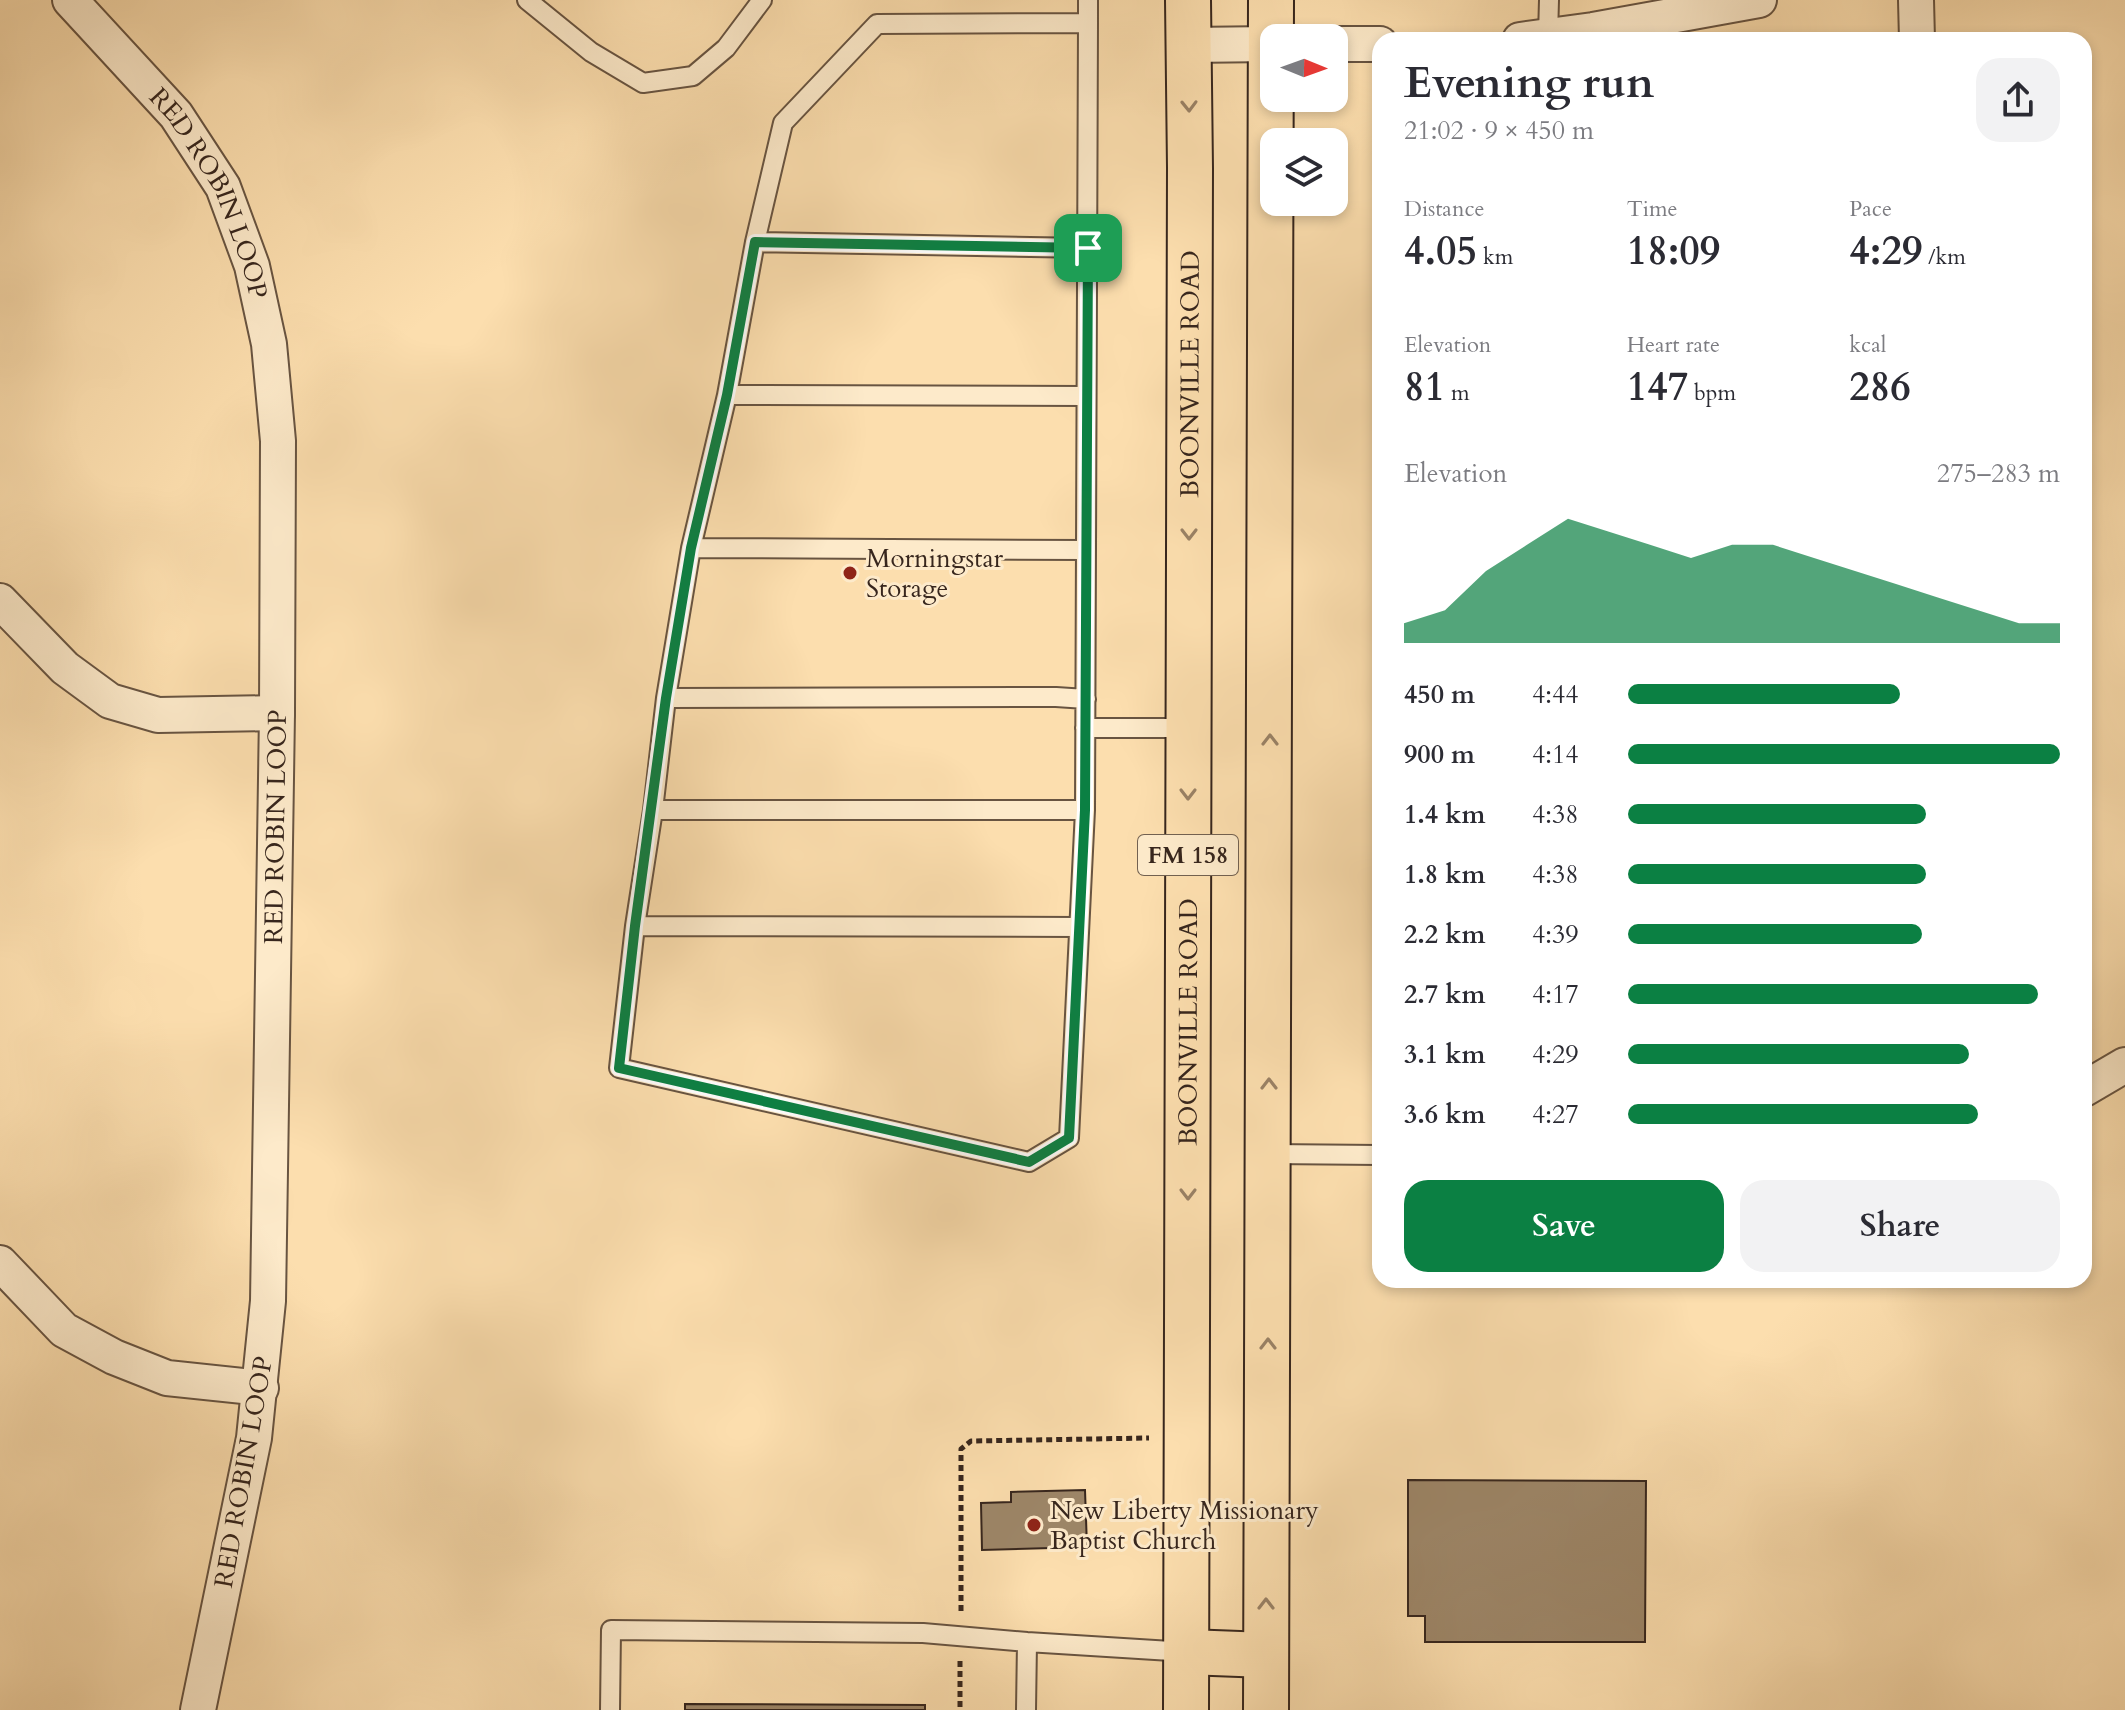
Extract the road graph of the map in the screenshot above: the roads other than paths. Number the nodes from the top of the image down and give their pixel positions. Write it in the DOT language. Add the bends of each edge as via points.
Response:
graph roads {
  1 [pos="70,0"];
  2 [pos="527,0"];
  3 [pos="762,0"];
  4 [pos="1088,0"];
  5 [pos="1188,0"];
  6 [pos="1271,0"];
  7 [pos="1549,0"];
  8 [pos="1759,0"];
  9 [pos="1916,0"];
  10 [pos="1088,23"];
  11 [pos="1272,24"];
  12 [pos="1536,32"];
  13 [pos="1570,32"];
  14 [pos="1917,32"];
  15 [pos="1260,44"];
  16 [pos="1348,44"];
  17 [pos="1372,44"];
  18 [pos="1188,45"];
  19 [pos="1272,112"];
  20 [pos="755,242"];
  21 [pos="1088,248"];
  22 [pos="727,395"];
  23 [pos="1086,396"];
  24 [pos="691,548"];
  25 [pos="1086,550"];
  26 [pos="0,601"];
  27 [pos="666,698"];
  28 [pos="1086,699"];
  29 [pos="277,713"];
  30 [pos="1085,728"];
  31 [pos="1189,728"];
  32 [pos="653,810"];
  33 [pos="1085,810"];
  34 [pos="635,926"];
  35 [pos="1079,927"];
  36 [pos="2125,1065"];
  37 [pos="2092,1084"];
  38 [pos="1269,1154"];
  39 [pos="1372,1155"];
  40 [pos="0,1263"];
  41 [pos="261,1388"];
  42 [pos="1027,1642"];
  43 [pos="1187,1652"];
  44 [pos="1266,1655"];
  45 [pos="198,1710"];
  46 [pos="610,1710"];
  47 [pos="1026,1710"];
  48 [pos="1186,1710"];
  49 [pos="1266,1710"];
  1 -- 29 [label="street, RED ROBIN LOOP" via="176,115 223,187 252,266 269,344 278,441"];
  2 -- 3 [label="lane" via="591,52 643,83 693,76 726,48"];
  4 -- 10 [label="lane"];
  5 -- 18 [label="main road, BOONVILLE ROAD / FM 158"];
  6 -- 11 [label="main road, FM 158"];
  7 -- 12 [label="lane"];
  8 -- 13 [label="street"];
  9 -- 14 [label="street"];
  10 -- 20 [label="lane" via="877,24 783,123"];
  10 -- 21 [label="lane"];
  15 -- 18 [label="street"];
  16 -- 17 [label="street"];
  18 -- 31 [label="main road, BOONVILLE ROAD / FM 158, one-way"];
  38 -- 19 [label="main road, FM 158, one-way"];
  20 -- 21 [label="lane"];
  20 -- 22 [label="lane"];
  21 -- 23 [label="lane"];
  22 -- 23 [label="lane"];
  22 -- 24 [label="lane"];
  23 -- 25 [label="lane"];
  24 -- 25 [label="lane"];
  24 -- 27 [label="lane"];
  25 -- 28 [label="lane"];
  26 -- 29 [label="street" via="65,668 110,701 158,715"];
  27 -- 28 [label="lane"];
  27 -- 32 [label="lane"];
  28 -- 30 [label="lane"];
  29 -- 41 [label="street, RED ROBIN LOOP" via="268,1301"];
  30 -- 31 [label="lane"];
  30 -- 33 [label="lane"];
  31 -- 43 [label="main road, BOONVILLE ROAD / FM 158, one-way"];
  32 -- 33 [label="lane"];
  32 -- 34 [label="lane"];
  33 -- 35 [label="lane"];
  34 -- 35 [label="lane"];
  34 -- 35 [label="lane" via="619,1068 1029,1162 1069,1138"];
  36 -- 37 [label="street"];
  38 -- 39 [label="lane"];
  44 -- 38 [label="main road, FM 158, one-way"];
  40 -- 41 [label="street" via="64,1330 114,1357 167,1378"];
  41 -- 45 [label="street, RED ROBIN LOOP"];
  42 -- 43 [label="lane"];
  42 -- 46 [label="lane" via="923,1633 611,1630"];
  42 -- 47 [label="lane"];
  43 -- 44 [label="main road"];
  43 -- 48 [label="main road, BOONVILLE ROAD / FM 158"];
  44 -- 49 [label="main road, FM 158"];
}
